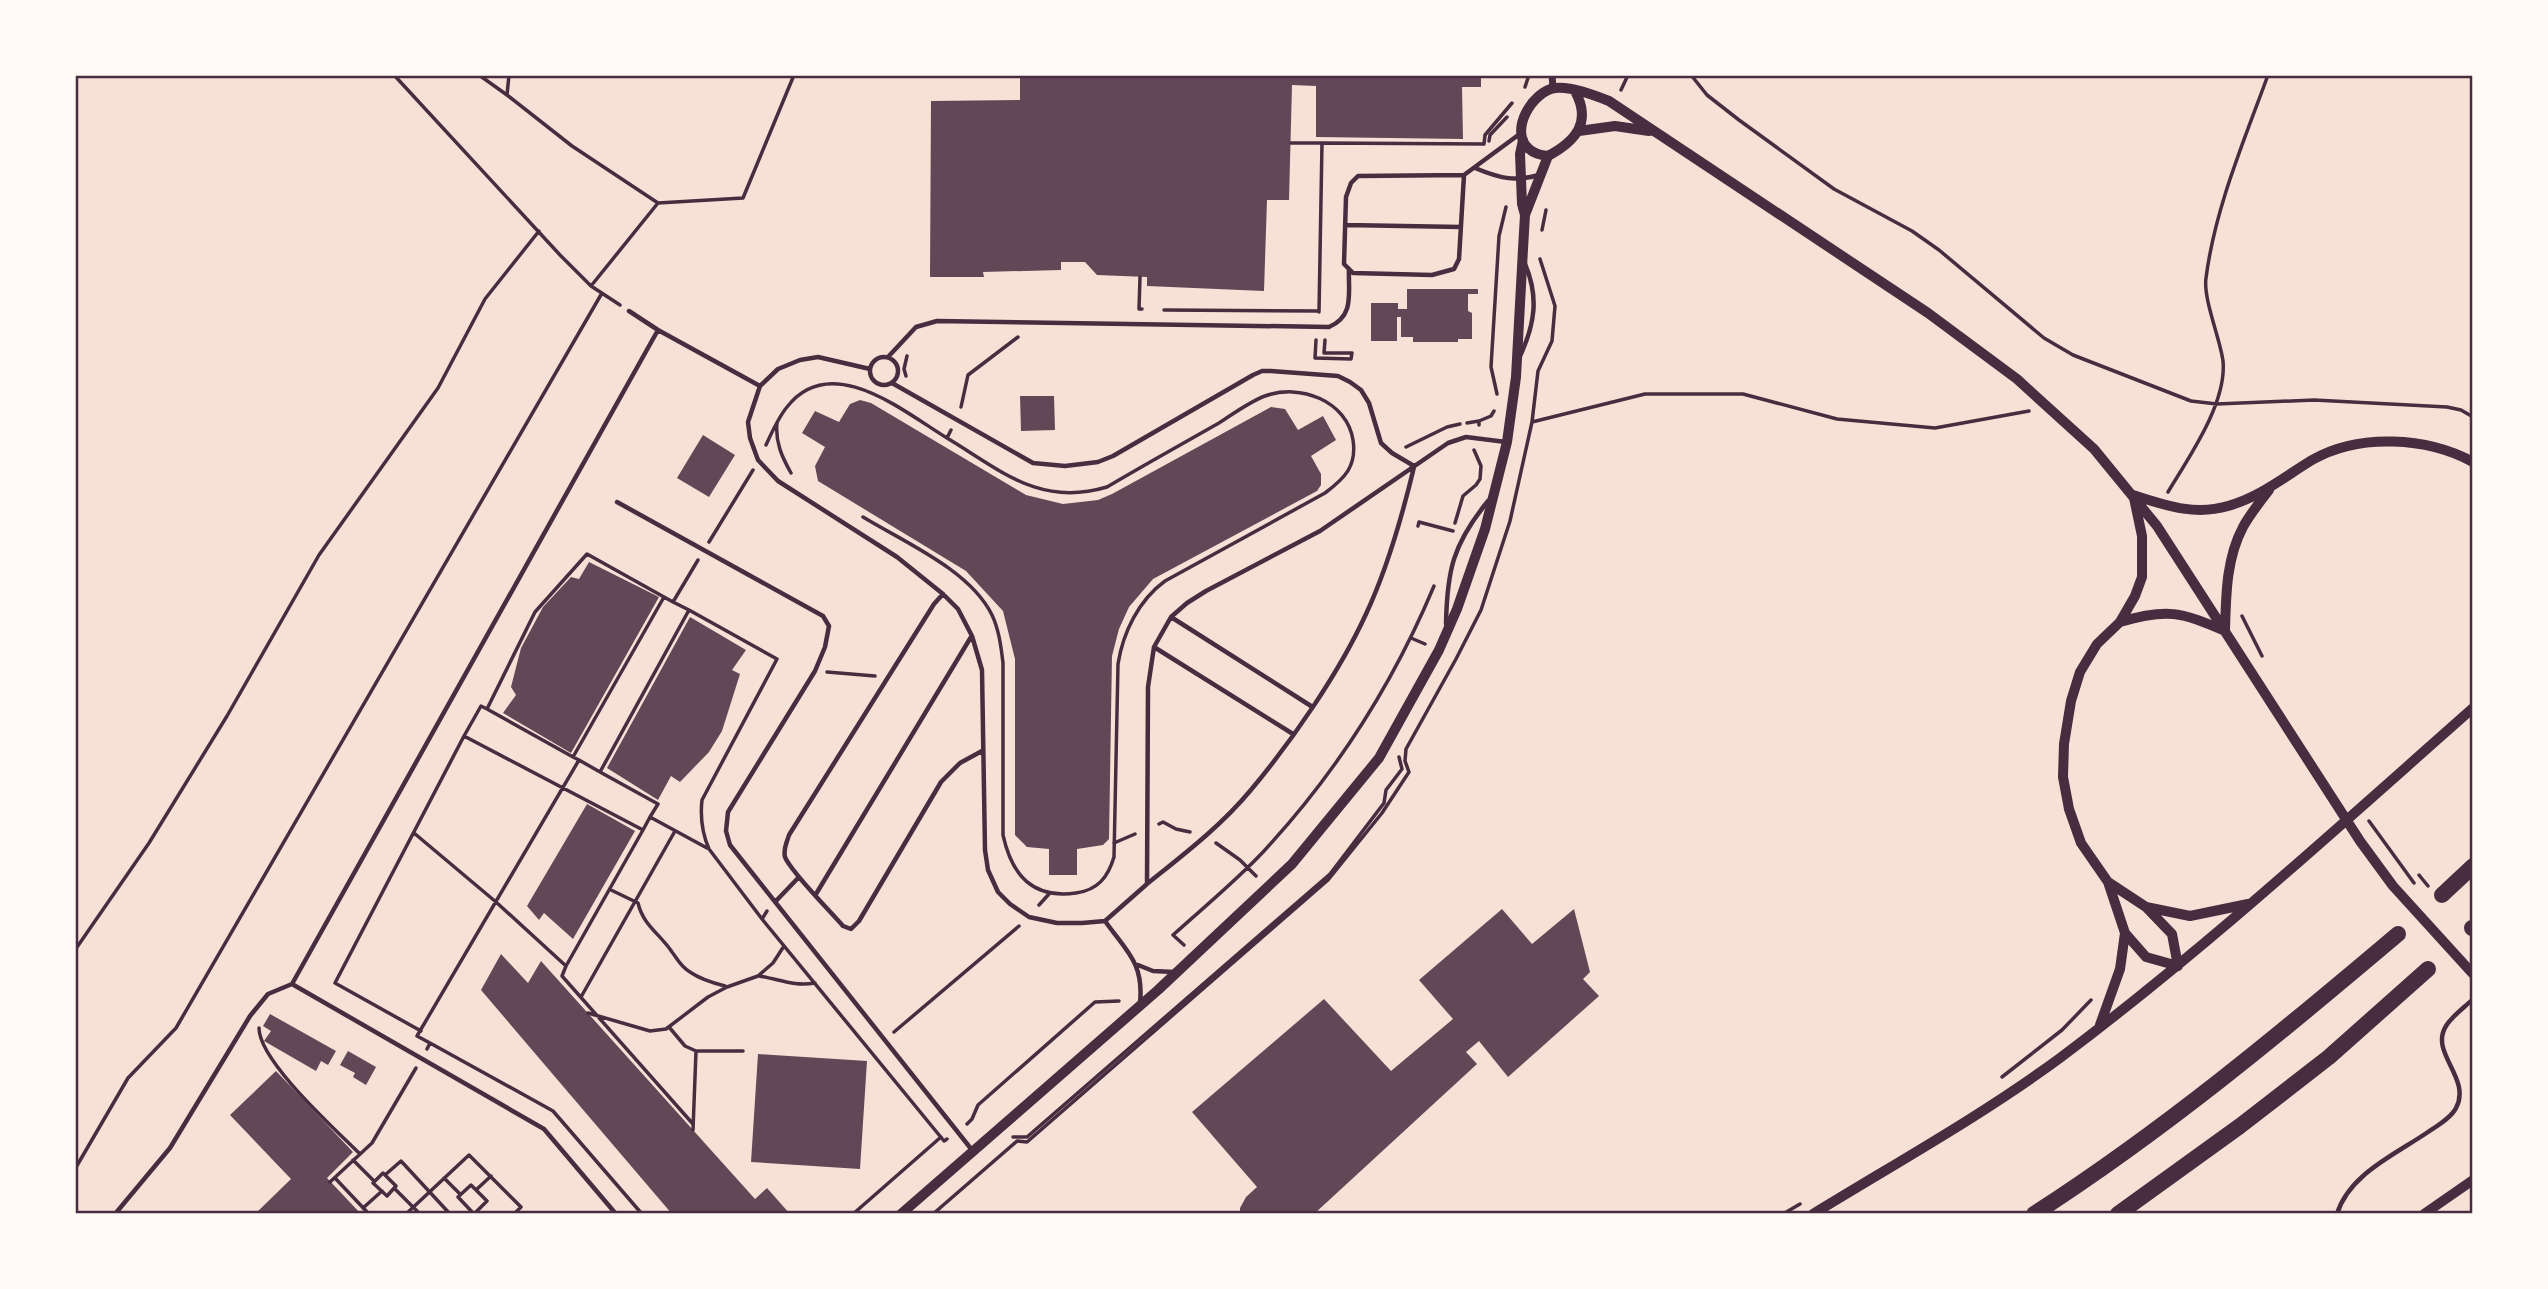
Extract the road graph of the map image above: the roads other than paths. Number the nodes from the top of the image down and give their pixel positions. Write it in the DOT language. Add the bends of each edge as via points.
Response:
graph roads {
  1 [pos="1552,75"];
  2 [pos="1553,88"];
  3 [pos="1575,91"];
  4 [pos="1579,131"];
  5 [pos="1652,131"];
  6 [pos="1523,136"];
  7 [pos="1548,156"];
  8 [pos="1474,167"];
  9 [pos="1539,174"];
  10 [pos="1464,175"];
  11 [pos="1521,180"];
  12 [pos="1525,215"];
  13 [pos="1345,225"];
  14 [pos="1461,227"];
  15 [pos="1349,269"];
  16 [pos="629,311"];
  17 [pos="658,330"];
  18 [pos="888,357"];
  19 [pos="870,369"];
  20 [pos="892,383"];
  21 [pos="760,386"];
  22 [pos="1507,442"];
  23 [pos="2473,462"];
  24 [pos="1414,467"];
  25 [pos="2270,488"];
  26 [pos="1495,492"];
  27 [pos="2133,495"];
  28 [pos="617,502"];
  29 [pos="943,594"];
  30 [pos="1171,617"];
  31 [pos="2120,622"];
  32 [pos="2225,631"];
  33 [pos="1446,635"];
  34 [pos="972,636"];
  35 [pos="1154,648"];
  36 [pos="1311,706"];
  37 [pos="2473,708"];
  38 [pos="1293,734"];
  39 [pos="982,751"];
  40 [pos="2473,866"];
  41 [pos="799,877"];
  42 [pos="2108,882"];
  43 [pos="1147,884"];
  44 [pos="816,894"];
  45 [pos="2442,895"];
  46 [pos="775,902"];
  47 [pos="2251,904"];
  48 [pos="2146,907"];
  49 [pos="1105,921"];
  50 [pos="2125,933"];
  51 [pos="2398,934"];
  52 [pos="1138,965"];
  53 [pos="2178,966"];
  54 [pos="2428,969"];
  55 [pos="1177,972"];
  56 [pos="2473,974"];
  57 [pos="292,984"];
  58 [pos="2473,999"];
  59 [pos="1139,1006"];
  60 [pos="2100,1025"];
  61 [pos="973,1150"];
  62 [pos="2473,1180"];
  63 [pos="115,1214"];
  64 [pos="616,1214"];
  65 [pos="901,1214"];
  66 [pos="1813,1214"];
  67 [pos="2034,1214"];
  68 [pos="2118,1214"];
  69 [pos="2337,1214"];
  70 [pos="2424,1214"];
  1 -- 2 [label="street"];
  2 -- 3 [label="street"];
  2 -- 6 [label="street" via="1531,104"];
  3 -- 4 [label="street" via="1582,104"];
  3 -- 5 [label="street" via="1609,101"];
  4 -- 5 [label="street" via="1615,126"];
  4 -- 7 [label="street"];
  5 -- 27 [label="street" via="1927,313 2017,380 2094,449"];
  6 -- 7 [label="street" via="1526,147"];
  6 -- 8 [label="lane"];
  6 -- 11 [label="street"];
  7 -- 9 [label="street"];
  8 -- 10 [label="lane"];
  8 -- 11 [label="lane"];
  9 -- 11 [label="lane"];
  9 -- 12 [label="street"];
  10 -- 13 [label="lane" via="1358,176 1347,190"];
  10 -- 14 [label="lane"];
  11 -- 12 [label="street"];
  12 -- 22 [label="street" via="1517,363"];
  13 -- 14 [label="lane"];
  13 -- 15 [label="lane" via="1344,264"];
  14 -- 15 [label="lane" via="1454,269 1432,275 1353,273"];
  15 -- 18 [label="lane" via="1347,313 1342,322 1329,327 937,321 916,327"];
  16 -- 17 [label="lane"];
  17 -- 21 [label="lane"];
  17 -- 57 [label="lane"];
  18 -- 19 [label="lane" via="878,358"];
  18 -- 20 [label="lane" via="899,371"];
  19 -- 20 [label="lane" via="875,382 883,386"];
  19 -- 21 [label="lane" via="818,357 778,369"];
  20 -- 24 [label="lane" via="1033,463 1051,466 1112,456 1262,371 1338,376 1361,390 1381,443"];
  21 -- 29 [label="lane" via="748,422 758,460 778,481 897,557"];
  22 -- 24 [label="lane" via="1466,437 1448,443"];
  22 -- 26 [label="street"];
  23 -- 25 [label="street" via="2430,446 2344,446 2314,459"];
  24 -- 30 [label="lane" via="1320,531 1206,591"];
  24 -- 36 [label="lane" via="1399,530 1366,614"];
  25 -- 27 [label="street" via="2226,507 2207,509 2181,510"];
  25 -- 32 [label="street" via="2234,548"];
  26 -- 33 [label="street"];
  26 -- 33 [label="lane" via="1463,534 1455,554"];
  27 -- 31 [label="street" via="2144,556 2142,577"];
  27 -- 32 [label="street"];
  28 -- 46 [label="lane" via="823,616 830,626 815,671 728,812 730,845"];
  29 -- 34 [label="lane" via="958,609"];
  29 -- 41 [label="lane" via="789,835 785,857"];
  30 -- 35 [label="lane"];
  30 -- 36 [label="lane"];
  31 -- 32 [label="street" via="2172,612"];
  31 -- 42 [label="street" via="2098,644 2080,673 2064,744 2063,777 2069,809 2081,842"];
  32 -- 56 [label="street" via="2332,800 2393,886"];
  33 -- 55 [label="street" via="1379,758 1292,864"];
  34 -- 39 [label="lane" via="982,670"];
  34 -- 44 [label="lane"];
  35 -- 38 [label="lane"];
  35 -- 43 [label="lane" via="1148,687"];
  36 -- 38 [label="lane"];
  37 -- 47 [label="street"];
  38 -- 43 [label="lane" via="1249,793 1204,838"];
  39 -- 44 [label="lane" via="960,763 942,782 851,929 843,926"];
  39 -- 49 [label="lane" via="985,850 998,892 1029,917 1057,923"];
  40 -- 45 [label="highway"];
  41 -- 44 [label="lane"];
  41 -- 46 [label="lane"];
  42 -- 48 [label="street"];
  42 -- 50 [label="street"];
  43 -- 49 [label="lane"];
  46 -- 61 [label="lane"];
  47 -- 48 [label="street" via="2190,916"];
  47 -- 53 [label="street"];
  48 -- 53 [label="street" via="2172,934"];
  49 -- 52 [label="lane"];
  50 -- 53 [label="street" via="2146,957"];
  50 -- 60 [label="street" via="2120,969"];
  51 -- 67 [label="highway" via="2286,1030 2165,1123"];
  52 -- 55 [label="lane"];
  52 -- 59 [label="lane"];
  53 -- 60 [label="street"];
  54 -- 68 [label="highway" via="2329,1057"];
  55 -- 59 [label="street"];
  57 -- 63 [label="lane" via="268,994 250,1016 170,1148"];
  57 -- 64 [label="lane" via="544,1129"];
  58 -- 69 [label="lane" via="2446,1025 2442,1037 2458,1077 2456,1110 2373,1168 2342,1199"];
  59 -- 61 [label="street"];
  60 -- 66 [label="street" via="2020,1086"];
  61 -- 65 [label="street"];
  62 -- 70 [label="street"];
}
